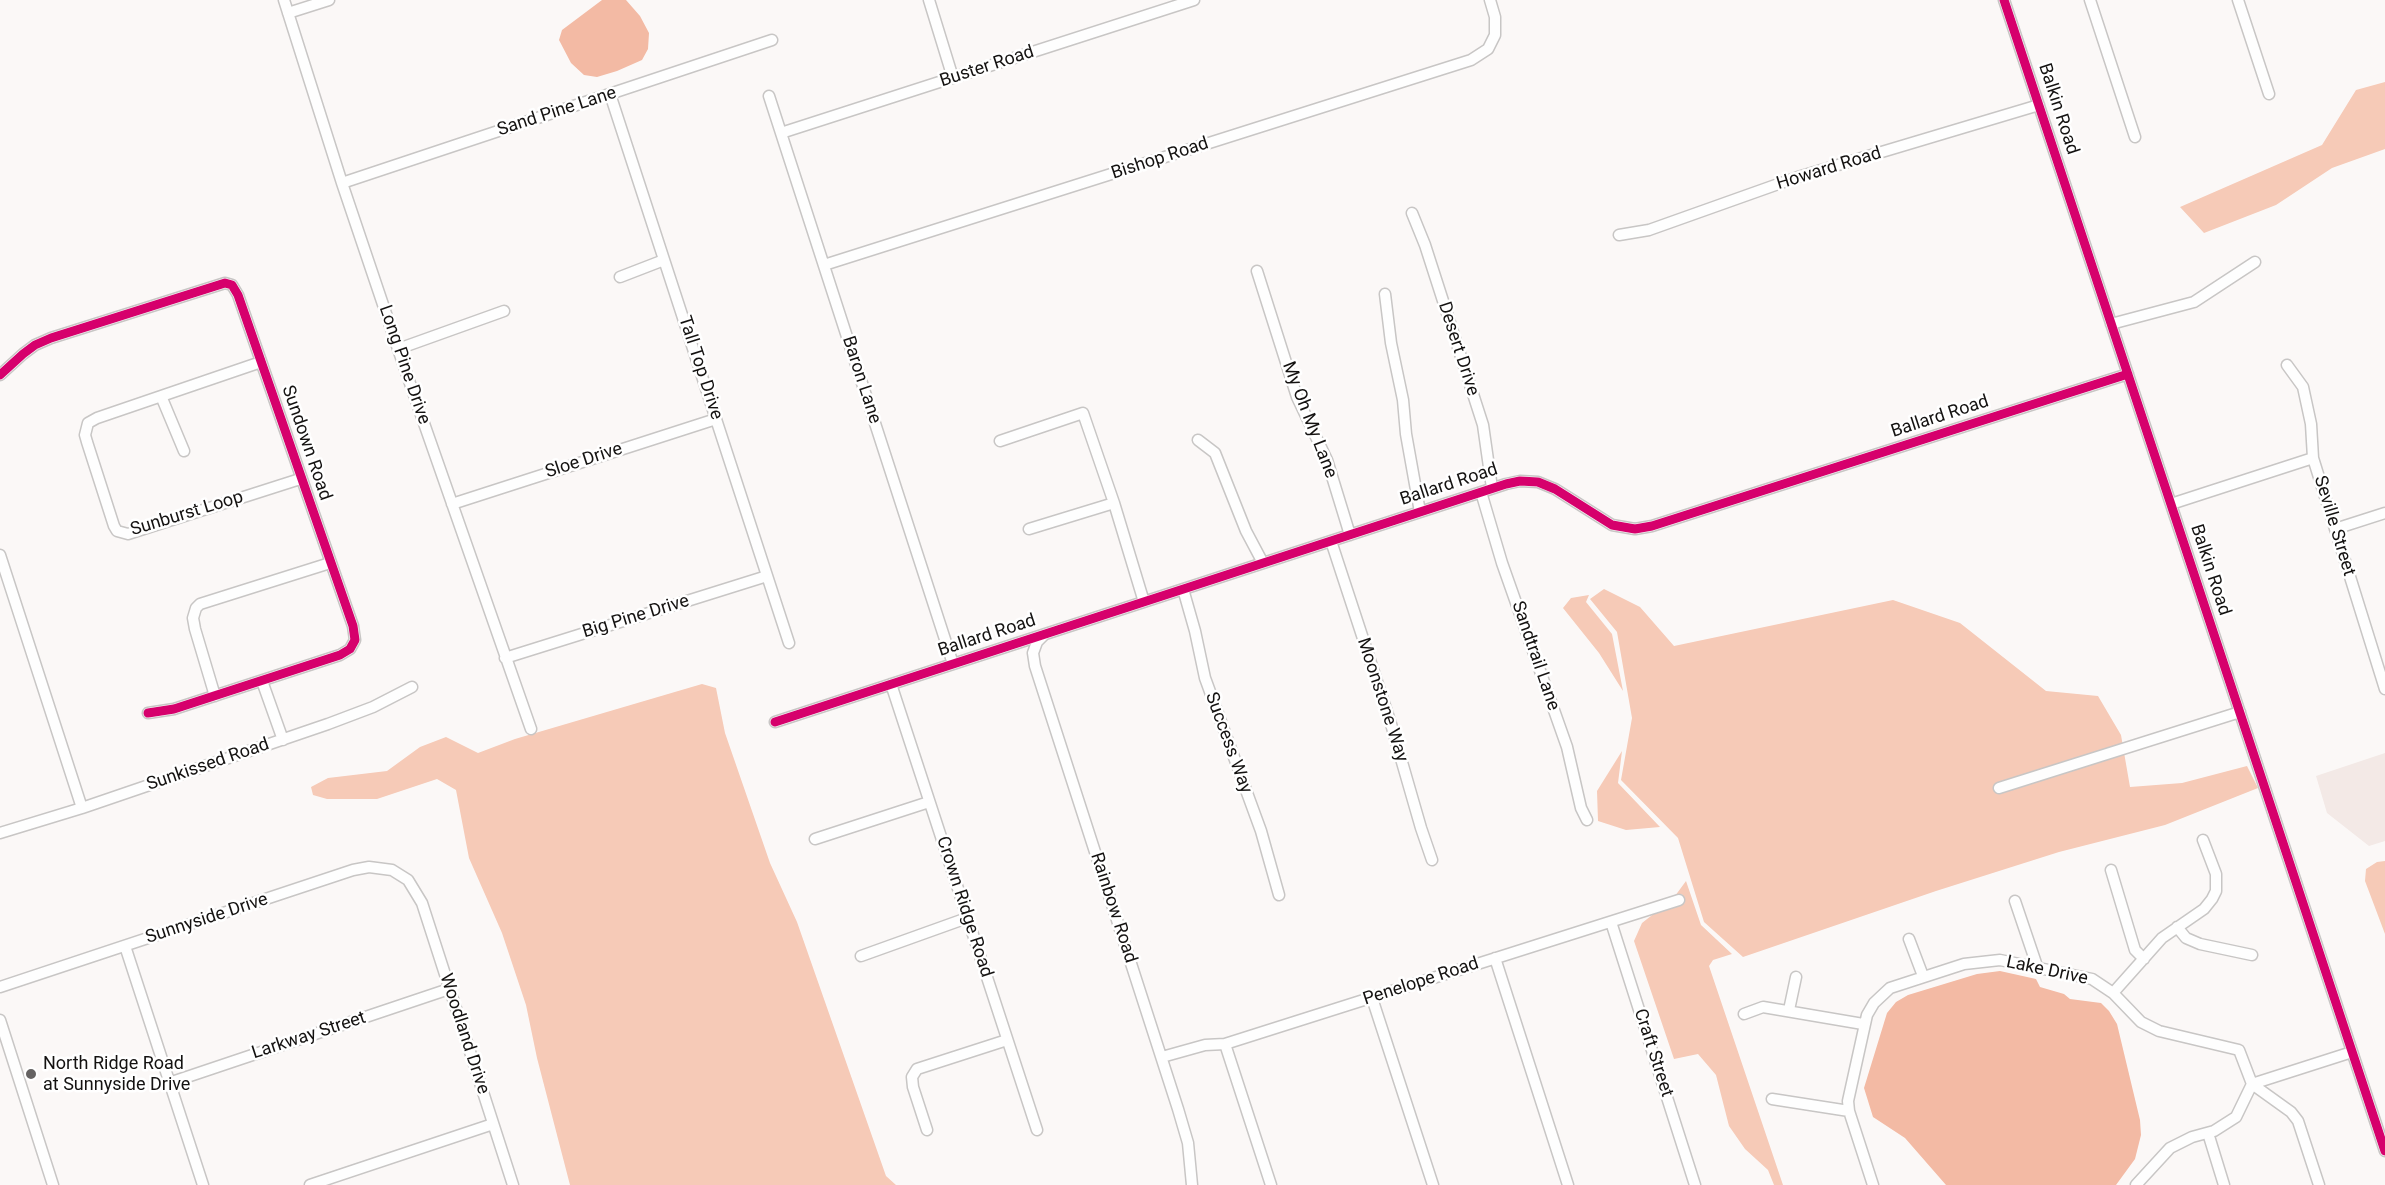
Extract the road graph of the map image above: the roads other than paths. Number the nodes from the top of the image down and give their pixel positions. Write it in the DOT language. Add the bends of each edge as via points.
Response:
graph roads {
  1 [pos="284,0"];
  2 [pos="329,0"];
  3 [pos="929,0"];
  4 [pos="1194,0"];
  5 [pos="1490,0"];
  6 [pos="2004,0"];
  7 [pos="2090,0"];
  8 [pos="2238,0"];
  9 [pos="288,13"];
  10 [pos="772,40"];
  11 [pos="953,78"];
  12 [pos="610,94"];
  13 [pos="2269,94"];
  14 [pos="769,96"];
  15 [pos="2039,105"];
  16 [pos="781,133"];
  17 [pos="2135,137"];
  18 [pos="342,183"];
  19 [pos="1412,213"];
  20 [pos="1619,235"];
  21 [pos="664,260"];
  22 [pos="2255,262"];
  23 [pos="824,265"];
  24 [pos="1257,271"];
  25 [pos="620,277"];
  26 [pos="1385,294"];
  27 [pos="504,311"];
  28 [pos="2112,324"];
  29 [pos="398,349"];
  30 [pos="261,362"];
  31 [pos="2287,365"];
  32 [pos="2128,374"];
  33 [pos="0,375"];
  34 [pos="161,396"];
  35 [pos="716,419"];
  36 [pos="1198,440"];
  37 [pos="1000,441"];
  38 [pos="184,451"];
  39 [pos="2313,458"];
  40 [pos="300,479"];
  41 [pos="1492,488"];
  42 [pos="1481,492"];
  43 [pos="1114,503"];
  44 [pos="452,504"];
  45 [pos="2171,504"];
  46 [pos="1420,512"];
  47 [pos="2385,513"];
  48 [pos="1029,529"];
  49 [pos="2335,529"];
  50 [pos="1350,535"];
  51 [pos="1330,541"];
  52 [pos="0,555"];
  53 [pos="330,563"];
  54 [pos="1263,563"];
  55 [pos="767,576"];
  56 [pos="1183,589"];
  57 [pos="1144,602"];
  58 [pos="1044,635"];
  59 [pos="789,643"];
  60 [pos="506,658"];
  61 [pos="953,664"];
  62 [pos="262,681"];
  63 [pos="891,684"];
  64 [pos="412,687"];
  65 [pos="2385,689"];
  66 [pos="215,696"];
  67 [pos="2240,712"];
  68 [pos="148,713"];
  69 [pos="775,722"];
  70 [pos="531,729"];
  71 [pos="283,740"];
  72 [pos="1999,788"];
  73 [pos="929,802"];
  74 [pos="82,808"];
  75 [pos="1587,820"];
  76 [pos="0,832"];
  77 [pos="815,839"];
  78 [pos="2203,840"];
  79 [pos="1432,860"];
  80 [pos="2111,870"];
  81 [pos="411,884"];
  82 [pos="1279,895"];
  83 [pos="1679,900"];
  84 [pos="2015,901"];
  85 [pos="968,918"];
  86 [pos="1611,922"];
  87 [pos="2177,927"];
  88 [pos="1909,939"];
  89 [pos="125,946"];
  90 [pos="2252,955"];
  91 [pos="861,956"];
  92 [pos="1495,958"];
  93 [pos="2144,959"];
  94 [pos="2037,966"];
  95 [pos="1923,976"];
  96 [pos="1796,977"];
  97 [pos="0,987"];
  98 [pos="449,989"];
  99 [pos="2114,993"];
  100 [pos="1372,998"];
  101 [pos="1789,1010"];
  102 [pos="1744,1014"];
  103 [pos="0,1020"];
  104 [pos="1863,1024"];
  105 [pos="1007,1040"];
  106 [pos="1225,1044"];
  107 [pos="2352,1052"];
  108 [pos="1162,1057"];
  109 [pos="169,1083"];
  110 [pos="2252,1084"];
  111 [pos="1772,1098"];
  112 [pos="1849,1111"];
  113 [pos="493,1124"];
  114 [pos="927,1130"];
  115 [pos="1037,1130"];
  116 [pos="2208,1133"];
  117 [pos="2385,1151"];
  118 [pos="53,1185"];
  119 [pos="202,1185"];
  120 [pos="310,1185"];
  121 [pos="513,1185"];
  122 [pos="1192,1185"];
  123 [pos="1270,1185"];
  124 [pos="1433,1185"];
  125 [pos="1568,1185"];
  126 [pos="1695,1185"];
  127 [pos="1873,1185"];
  128 [pos="2136,1185"];
  129 [pos="2224,1185"];
  130 [pos="2319,1185"];
  1 -- 9 [label="street, Long Pine Drive"];
  2 -- 9 [label="street"];
  3 -- 11 [label="street"];
  4 -- 11 [label="street, Buster Road"];
  5 -- 23 [label="street, Bishop Road" via="1496,28 1492,44 1471,60"];
  6 -- 15 [label="street, Balkin Road"];
  7 -- 17 [label="street"];
  8 -- 13 [label="street"];
  9 -- 18 [label="street, Long Pine Drive"];
  10 -- 12 [label="street, Sand Pine Lane"];
  11 -- 16 [label="street, Buster Road"];
  12 -- 18 [label="street, Sand Pine Lane"];
  12 -- 21 [label="street, Tall Top Drive"];
  14 -- 16 [label="street, Baron Lane"];
  15 -- 20 [label="street, Howard Road" via="1798,177 1649,230"];
  15 -- 28 [label="street, Balkin Road"];
  16 -- 23 [label="street, Baron Lane"];
  18 -- 29 [label="street, Long Pine Drive"];
  19 -- 41 [label="street, Desert Drive" via="1483,425"];
  21 -- 25 [label="street"];
  21 -- 35 [label="street, Tall Top Drive"];
  22 -- 28 [label="street" via="2194,302"];
  23 -- 61 [label="street, Baron Lane"];
  24 -- 50 [label="street, My Oh My Lane" via="1297,397 1327,460"];
  26 -- 46 [label="street"];
  27 -- 29 [label="street"];
  28 -- 32 [label="street, Balkin Road"];
  29 -- 44 [label="street, Long Pine Drive"];
  30 -- 33 [label="street, Sundown Road" via="238,295 225,282 51,338 35,345"];
  30 -- 34 [label="street, Sunburst Loop"];
  30 -- 40 [label="street, Sundown Road"];
  31 -- 39 [label="street, Seville Street" via="2303,387"];
  32 -- 41 [label="street, Ballard Road" via="1652,526 1635,529 1612,525 1539,482 1520,481"];
  32 -- 45 [label="street, Balkin Road"];
  34 -- 38 [label="street"];
  34 -- 40 [label="street, Sunburst Loop" via="97,418 86,426 87,442 117,531 128,534"];
  35 -- 44 [label="street, Sloe Drive"];
  35 -- 55 [label="street, Tall Top Drive"];
  36 -- 54 [label="street" via="1215,453"];
  37 -- 43 [label="street" via="1083,413"];
  39 -- 45 [label="street"];
  39 -- 49 [label="street, Seville Street"];
  40 -- 53 [label="street, Sundown Road"];
  41 -- 42 [label="street, Ballard Road"];
  42 -- 46 [label="street, Ballard Road"];
  42 -- 75 [label="street, Sandtrail Lane" via="1502,563 1568,747"];
  43 -- 48 [label="street"];
  43 -- 57 [label="street"];
  44 -- 60 [label="street, Long Pine Drive"];
  45 -- 67 [label="street, Balkin Road"];
  46 -- 50 [label="street, Ballard Road"];
  47 -- 49 [label="street"];
  49 -- 65 [label="street, Seville Street"];
  50 -- 51 [label="street, Ballard Road"];
  51 -- 54 [label="street, Ballard Road"];
  51 -- 79 [label="street, Moonstone Way"];
  52 -- 74 [label="street"];
  53 -- 62 [label="street, Sundown Road" via="353,626 354,644 340,655"];
  53 -- 66 [label="street" via="196,608 195,629"];
  54 -- 56 [label="street, Ballard Road"];
  55 -- 59 [label="street, Tall Top Drive"];
  55 -- 60 [label="street, Big Pine Drive"];
  56 -- 57 [label="street, Ballard Road"];
  56 -- 82 [label="street, Success Way" via="1205,678 1261,831"];
  57 -- 58 [label="street, Ballard Road"];
  58 -- 61 [label="street, Ballard Road"];
  58 -- 108 [label="street, Rainbow Road" via="1033,653 1035,666"];
  60 -- 70 [label="street, Long Pine Drive"];
  61 -- 63 [label="street, Ballard Road"];
  62 -- 66 [label="street, Sundown Road"];
  62 -- 71 [label="street"];
  63 -- 69 [label="street, Ballard Road"];
  63 -- 73 [label="street, Crown Ridge Road"];
  64 -- 71 [label="street, Sunkissed Road" via="373,707"];
  66 -- 68 [label="street, Sundown Road" via="174,710"];
  67 -- 72 [label="street"];
  67 -- 107 [label="street, Balkin Road"];
  71 -- 74 [label="street, Sunkissed Road"];
  73 -- 77 [label="street"];
  73 -- 85 [label="street, Crown Ridge Road"];
  74 -- 76 [label="street, Sunkissed Road"];
  78 -- 87 [label="street" via="2216,874 2216,891 2204,909"];
  80 -- 93 [label="street" via="2135,950"];
  81 -- 89 [label="street, Sunnyside Drive" via="400,874 381,867 353,870"];
  81 -- 98 [label="street, Woodland Drive" via="422,903"];
  83 -- 86 [label="street, Penelope Road"];
  84 -- 94 [label="street"];
  85 -- 91 [label="street"];
  85 -- 105 [label="street, Crown Ridge Road"];
  86 -- 92 [label="street, Penelope Road"];
  86 -- 126 [label="street, Craft Street"];
  87 -- 90 [label="street" via="2186,938 2200,944"];
  87 -- 93 [label="street"];
  88 -- 95 [label="street"];
  89 -- 97 [label="street, Sunnyside Drive"];
  89 -- 109 [label="street"];
  92 -- 100 [label="street, Penelope Road"];
  92 -- 125 [label="street"];
  93 -- 99 [label="street"];
  94 -- 95 [label="street, Lake Drive" via="1983,961"];
  94 -- 99 [label="street, Lake Drive" via="2092,979"];
  95 -- 104 [label="street, Lake Drive" via="1883,993"];
  96 -- 101 [label="street"];
  98 -- 109 [label="street, Larkway Street"];
  98 -- 113 [label="street, Woodland Drive"];
  99 -- 110 [label="street, Lake Drive" via="2141,1022 2159,1031 2239,1050"];
  100 -- 106 [label="street, Penelope Road"];
  100 -- 124 [label="street"];
  101 -- 102 [label="street" via="1763,1007"];
  101 -- 104 [label="street"];
  103 -- 118 [label="street"];
  104 -- 112 [label="street, Lake Drive"];
  105 -- 114 [label="street" via="913,1073 913,1086"];
  105 -- 115 [label="street, Crown Ridge Road"];
  106 -- 108 [label="street, Penelope Road"];
  106 -- 123 [label="street"];
  107 -- 110 [label="street"];
  107 -- 117 [label="street, Balkin Road"];
  108 -- 122 [label="street, Rainbow Road" via="1188,1143"];
  109 -- 119 [label="street"];
  110 -- 116 [label="street" via="2236,1117"];
  110 -- 130 [label="street" via="2298,1121"];
  111 -- 112 [label="street"];
  112 -- 127 [label="street, Lake Drive"];
  113 -- 120 [label="street"];
  113 -- 121 [label="street, Woodland Drive"];
  116 -- 128 [label="street" via="2170,1148"];
  116 -- 129 [label="street"];
}
